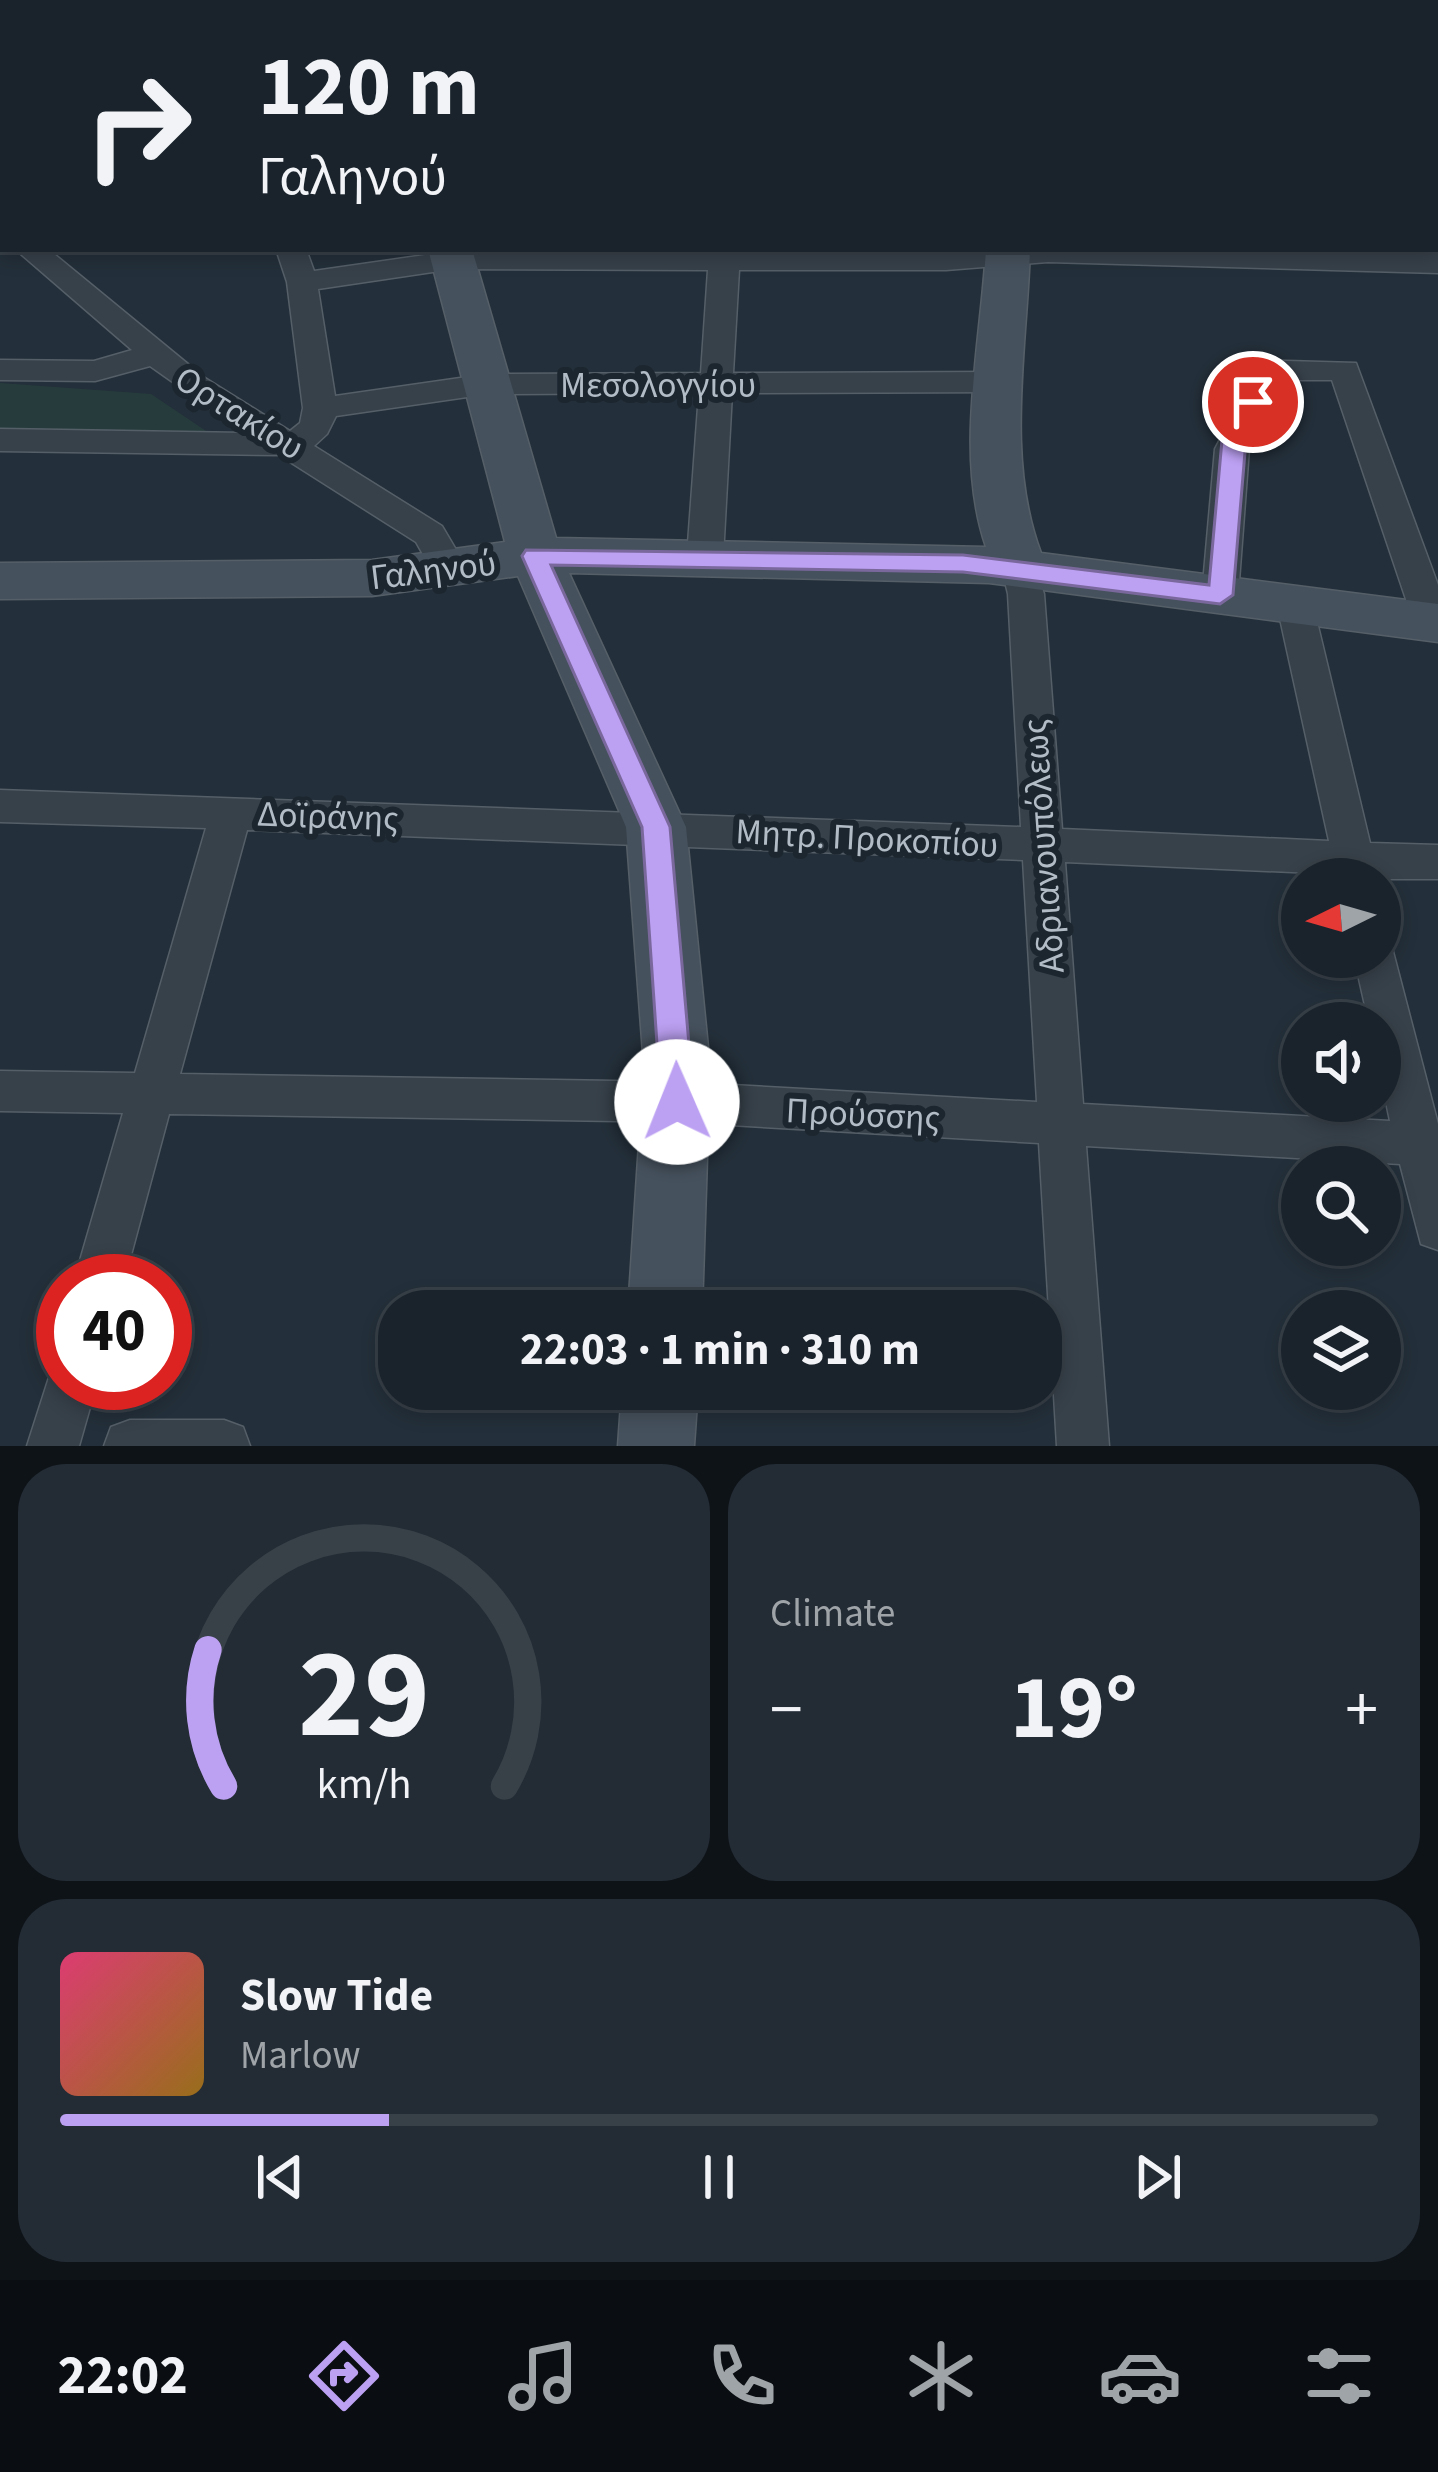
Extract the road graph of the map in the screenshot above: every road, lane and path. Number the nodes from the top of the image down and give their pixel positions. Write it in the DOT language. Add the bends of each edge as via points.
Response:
graph roads {
  1 [pos="33,252"];
  2 [pos="292,252"];
  3 [pos="1008,253"];
  4 [pos="1244,254"];
  5 [pos="452,255"];
  6 [pos="724,255"];
  7 [pos="1438,264"];
  8 [pos="302,283"];
  9 [pos="152,355"];
  10 [pos="0,370"];
  11 [pos="999,382"];
  12 [pos="488,384"];
  13 [pos="717,384"];
  14 [pos="320,408"];
  15 [pos="0,440"];
  16 [pos="292,444"];
  17 [pos="535,556"];
  18 [pos="704,557"];
  19 [pos="1020,568"];
  20 [pos="449,570"];
  21 [pos="0,581"];
  22 [pos="1220,595"];
  23 [pos="1295,605"];
  24 [pos="1436,623"];
  25 [pos="0,806"];
  26 [pos="231,812"];
  27 [pos="656,827"];
  28 [pos="1042,845"];
  29 [pos="1353,858"];
  30 [pos="1438,862"];
  31 [pos="1281,863"];
  32 [pos="1401,865"];
  33 [pos="1382,978"];
  34 [pos="0,1091"];
  35 [pos="152,1093"];
  36 [pos="677,1102"];
  37 [pos="1062,1124"];
  38 [pos="1428,1145"];
  39 [pos="1438,1228"];
  40 [pos="107,1254"];
  41 [pos="665,1290"];
  42 [pos="63,1410"];
  43 [pos="659,1410"];
  44 [pos="53,1446"];
  45 [pos="130,1446"];
  46 [pos="224,1446"];
  47 [pos="656,1446"];
  48 [pos="1083,1446"];
  1 -- 9 [label="street, Ορτακίου"];
  2 -- 8 [label="street"];
  3 -- 4 [label="street"];
  3 -- 6 [label="street"];
  3 -- 11 [label="street, Αδριανουπόλεως"];
  4 -- 7 [label="street"];
  5 -- 6 [label="street"];
  5 -- 8 [label="street"];
  5 -- 12 [label="street"];
  6 -- 13 [label="street"];
  8 -- 14 [label="street"];
  9 -- 10 [label="street" via="95,371"];
  9 -- 16 [label="street, Ορτακίου"];
  11 -- 13 [label="street, Μεσολογγίου"];
  11 -- 19 [label="street, Αδριανουπόλεως" via="1001,506"];
  12 -- 13 [label="street, Μεσολογγίου"];
  12 -- 14 [label="street, Μεσολογγίου"];
  12 -- 17 [label="street"];
  13 -- 18 [label="street"];
  14 -- 16 [label="street" via="313,432"];
  15 -- 16 [label="street"];
  16 -- 20 [label="street, Ορτακίου" via="429,534"];
  17 -- 18 [label="street, Γαληνού"];
  17 -- 20 [label="street, Γαληνού"];
  17 -- 27 [label="street"];
  18 -- 19 [label="street, Γαληνού"];
  19 -- 22 [label="street, Γαληνού"];
  19 -- 28 [label="street, Αδριανουπόλεως"];
  20 -- 21 [label="street, Γαληνού" via="372,578"];
  22 -- 23 [label="street, Γαληνού"];
  22 -- 24 [label="street" via="1232,449 1252,411 1252,370 1345,370"];
  23 -- 24 [label="street, Γαληνού"];
  23 -- 29 [label="street"];
  25 -- 26 [label="street, Δοϊράνης"];
  26 -- 27 [label="street, Δοϊράνης"];
  26 -- 35 [label="street"];
  27 -- 28 [label="street, Μητρ. Προκοπίου"];
  27 -- 36 [label="street"];
  28 -- 31 [label="street, Μητρ. Προκοπίου"];
  28 -- 37 [label="street, Αδριανουπόλεως"];
  30 -- 32 [label="street, Μητρ. Προκοπίου"];
  33 -- 38 [label="street"];
  34 -- 35 [label="street, Προύσσης"];
  35 -- 36 [label="street, Προύσσης"];
  35 -- 40 [label="street"];
  36 -- 37 [label="street, Προύσσης"];
  36 -- 41 [label="street"];
  37 -- 38 [label="street, Προύσσης"];
  37 -- 48 [label="street, Αδριανουπόλεως"];
  38 -- 39 [label="street"];
  42 -- 44 [label="street"];
  43 -- 47 [label="street"];
  45 -- 46 [label="street"];
}
